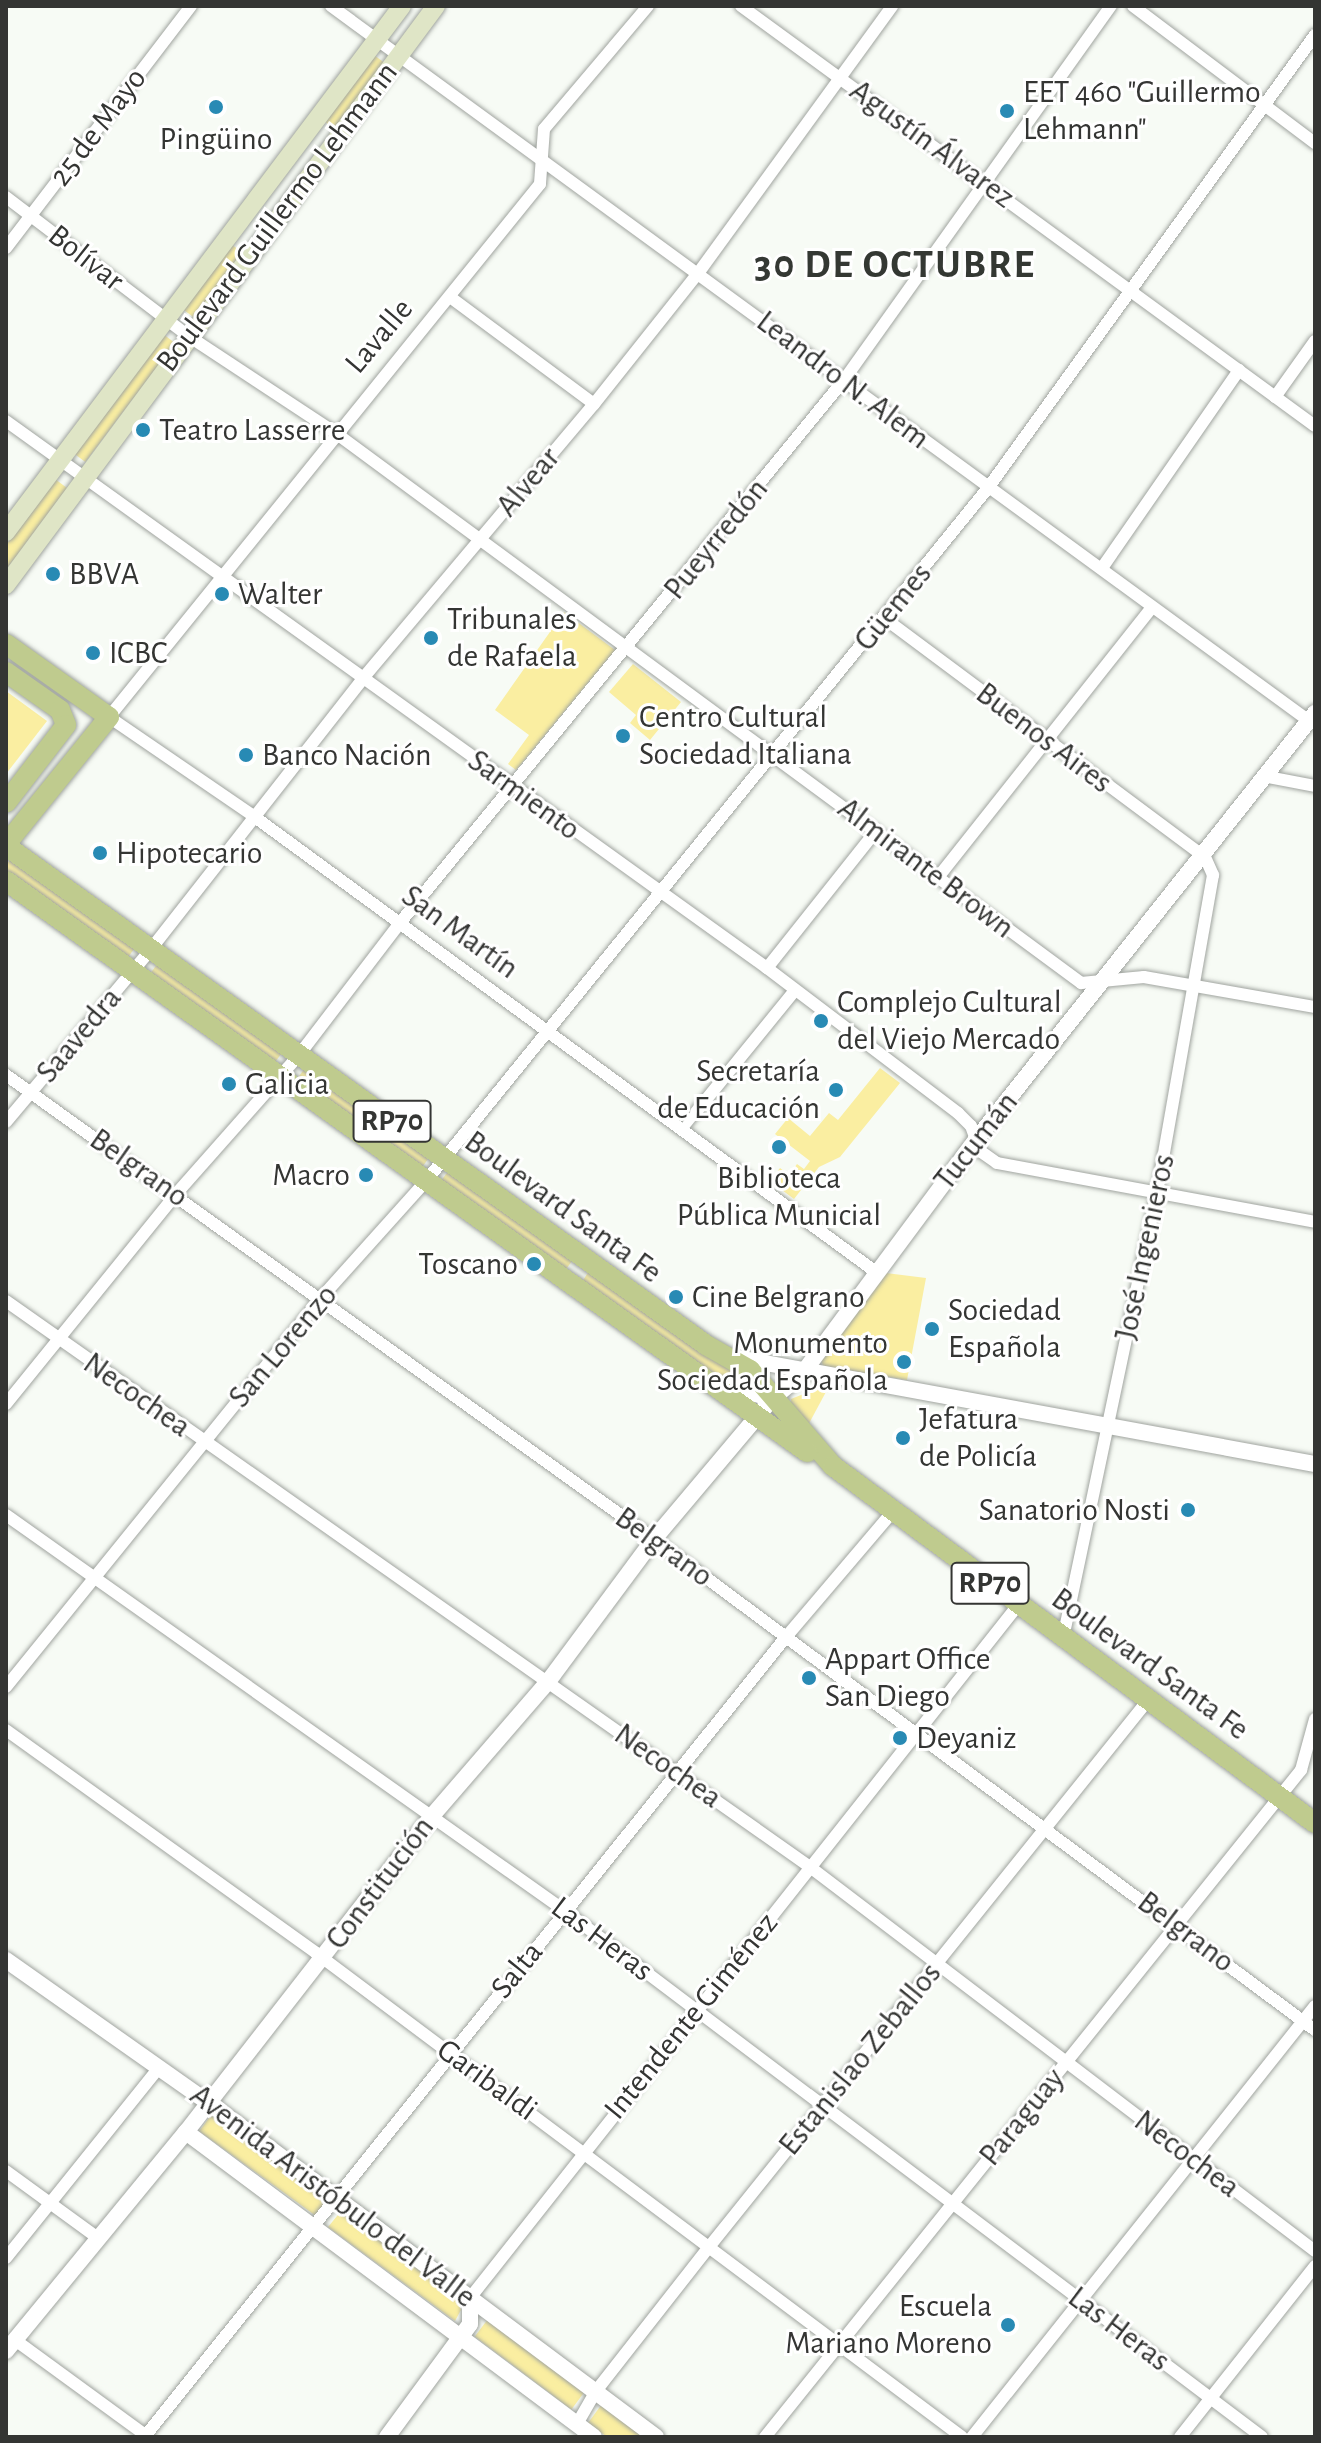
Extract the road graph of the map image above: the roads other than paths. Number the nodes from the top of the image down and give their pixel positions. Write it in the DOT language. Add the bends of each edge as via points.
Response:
graph roads {
  1 [pos="191,6"];
  2 [pos="331,6"];
  3 [pos="402,6"];
  4 [pos="436,6"];
  5 [pos="648,6"];
  6 [pos="741,6"];
  7 [pos="892,6"];
  8 [pos="1111,6"];
  9 [pos="1133,6"];
  10 [pos="1315,35"];
  11 [pos="376,41"];
  12 [pos="397,57"];
  13 [pos="841,78"];
  14 [pos="1263,104"];
  15 [pos="313,125"];
  16 [pos="334,141"];
  17 [pos="1315,143"];
  18 [pos="544,161"];
  19 [pos="983,181"];
  20 [pos="6,197"];
  21 [pos="31,215"];
  22 [pos="232,230"];
  23 [pos="6,248"];
  24 [pos="254,248"];
  25 [pos="699,272"];
  26 [pos="1131,290"];
  27 [pos="450,297"];
  28 [pos="165,319"];
  29 [pos="187,335"];
  30 [pos="1315,341"];
  31 [pos="1239,370"];
  32 [pos="844,380"];
  33 [pos="1275,397"];
  34 [pos="594,404"];
  35 [pos="6,421"];
  36 [pos="1315,426"];
  37 [pos="337,434"];
  38 [pos="59,461"];
  39 [pos="82,479"];
  40 [pos="988,488"];
  41 [pos="6,532"];
  42 [pos="480,539"];
  43 [pos="1102,568"];
  44 [pos="222,572"];
  45 [pos="6,585"];
  46 [pos="1152,607"];
  47 [pos="884,618"];
  48 [pos="6,644"];
  49 [pos="627,649"];
  50 [pos="6,672"];
  51 [pos="364,677"];
  52 [pos="109,717"];
  53 [pos="1312,717"];
  54 [pos="1046,739"];
  55 [pos="776,754"];
  56 [pos="1268,777"];
  57 [pos="1315,786"];
  58 [pos="511,787"];
  59 [pos="6,803"];
  60 [pos="252,815"];
  61 [pos="876,831"];
  62 [pos="6,845"];
  63 [pos="1205,857"];
  64 [pos="939,876"];
  65 [pos="6,881"];
  66 [pos="662,893"];
  67 [pos="399,924"];
  68 [pos="151,949"];
  69 [pos="767,968"];
  70 [pos="133,970"];
  71 [pos="1105,981"];
  72 [pos="1195,985"];
  73 [pos="795,990"];
  74 [pos="1315,1007"];
  75 [pos="546,1032"];
  76 [pos="299,1055"];
  77 [pos="6,1075"];
  78 [pos="280,1075"];
  79 [pos="32,1091"];
  80 [pos="696,1112"];
  81 [pos="6,1122"];
  82 [pos="682,1129"];
  83 [pos="975,1141"];
  84 [pos="445,1159"];
  85 [pos="426,1181"];
  86 [pos="1157,1192"];
  87 [pos="176,1194"];
  88 [pos="1315,1222"];
  89 [pos="585,1259"];
  90 [pos="876,1272"];
  91 [pos="567,1281"];
  92 [pos="320,1299"];
  93 [pos="6,1301"];
  94 [pos="59,1339"];
  95 [pos="714,1350"];
  96 [pos="675,1359"];
  97 [pos="802,1374"];
  98 [pos="772,1399"];
  99 [pos="6,1404"];
  100 [pos="757,1418"];
  101 [pos="1108,1426"];
  102 [pos="203,1441"];
  103 [pos="1315,1464"];
  104 [pos="833,1466"];
  105 [pos="895,1509"];
  106 [pos="6,1515"];
  107 [pos="654,1539"];
  108 [pos="95,1578"];
  109 [pos="1018,1605"];
  110 [pos="786,1637"];
  111 [pos="1063,1637"];
  112 [pos="547,1683"];
  113 [pos="6,1687"];
  114 [pos="1149,1699"];
  115 [pos="1315,1719"];
  116 [pos="6,1730"];
  117 [pos="917,1731"];
  118 [pos="678,1771"];
  119 [pos="1279,1797"];
  120 [pos="432,1816"];
  121 [pos="1315,1823"];
  122 [pos="1048,1827"];
  123 [pos="810,1867"];
  124 [pos="565,1911"];
  125 [pos="1178,1926"];
  126 [pos="323,1958"];
  127 [pos="7,1962"];
  128 [pos="935,1964"];
  129 [pos="1315,2006"];
  130 [pos="699,2011"];
  131 [pos="1303,2021"];
  132 [pos="1315,2030"];
  133 [pos="450,2054"];
  134 [pos="1064,2063"];
  135 [pos="159,2068"];
  136 [pos="209,2103"];
  137 [pos="823,2106"];
  138 [pos="186,2132"];
  139 [pos="583,2151"];
  140 [pos="1196,2161"];
  141 [pos="6,2171"];
  142 [pos="338,2199"];
  143 [pos="51,2202"];
  144 [pos="952,2204"];
  145 [pos="315,2228"];
  146 [pos="98,2238"];
  147 [pos="709,2247"];
  148 [pos="1315,2251"];
  149 [pos="6,2258"];
  150 [pos="1315,2266"];
  151 [pos="470,2298"];
  152 [pos="1084,2302"];
  153 [pos="462,2337"];
  154 [pos="838,2344"];
  155 [pos="11,2345"];
  156 [pos="596,2391"];
  157 [pos="1211,2398"];
  158 [pos="577,2424"];
  159 [pos="147,2436"];
  160 [pos="387,2437"];
  161 [pos="594,2437"];
  162 [pos="656,2437"];
  163 [pos="765,2437"];
  164 [pos="962,2437"];
  165 [pos="972,2437"];
  166 [pos="1180,2437"];
  167 [pos="1262,2437"];
  1 -- 21 [label="street, 25 de Mayo"];
  2 -- 11 [label="street, Leandro N. Alem"];
  3 -- 11 [label="main road, Boulevard Guillermo Lehmann"];
  4 -- 12 [label="main road, Boulevard Guillermo Lehmann"];
  5 -- 18 [label="street, Lavalle" via="544,129"];
  6 -- 13 [label="street, Agustín Álvarez"];
  7 -- 13 [label="street, Alvear"];
  8 -- 19 [label="street, Pueyrredón"];
  9 -- 14 [label="street"];
  10 -- 14 [label="street, Güemes"];
  11 -- 12 [label="street, Leandro N. Alem"];
  11 -- 15 [label="main road, Boulevard Guillermo Lehmann"];
  12 -- 16 [label="main road, Boulevard Guillermo Lehmann"];
  12 -- 18 [label="street, Leandro N. Alem"];
  13 -- 19 [label="street, Agustín Álvarez"];
  13 -- 25 [label="street, Alvear"];
  14 -- 17 [label="street"];
  14 -- 26 [label="street, Güemes"];
  15 -- 16 [label="main road"];
  15 -- 22 [label="main road, Boulevard Guillermo Lehmann"];
  16 -- 24 [label="main road, Boulevard Guillermo Lehmann"];
  18 -- 25 [label="street, Leandro N. Alem"];
  18 -- 27 [label="street, Lavalle" via="540,184"];
  19 -- 26 [label="street, Agustín Álvarez"];
  19 -- 32 [label="street, Pueyrredón"];
  20 -- 21 [label="street, Bolívar"];
  21 -- 23 [label="street, 25 de Mayo"];
  21 -- 28 [label="street, Bolívar"];
  22 -- 24 [label="main road"];
  22 -- 28 [label="main road, Boulevard Guillermo Lehmann"];
  24 -- 29 [label="main road, Boulevard Guillermo Lehmann"];
  25 -- 32 [label="street, Leandro N. Alem"];
  25 -- 34 [label="street, Alvear"];
  26 -- 31 [label="street, Agustín Álvarez"];
  26 -- 40 [label="street, Güemes"];
  27 -- 34 [label="street"];
  27 -- 37 [label="street, Lavalle"];
  28 -- 29 [label="street, Almirante Brown"];
  28 -- 38 [label="main road, Boulevard Guillermo Lehmann"];
  29 -- 37 [label="street, Almirante Brown"];
  29 -- 39 [label="main road, Boulevard Guillermo Lehmann"];
  30 -- 33 [label="street"];
  31 -- 33 [label="street, Agustín Álvarez"];
  31 -- 43 [label="street"];
  32 -- 40 [label="street, Leandro N. Alem"];
  32 -- 49 [label="street, Pueyrredón"];
  33 -- 36 [label="street, Agustín Álvarez"];
  34 -- 42 [label="street, Alvear"];
  35 -- 38 [label="street, Sarmiento"];
  37 -- 42 [label="street, Almirante Brown"];
  37 -- 44 [label="street, Lavalle"];
  38 -- 39 [label="street, Sarmiento"];
  38 -- 41 [label="main road, Boulevard Guillermo Lehmann"];
  39 -- 44 [label="street, Sarmiento"];
  39 -- 45 [label="main road, Boulevard Guillermo Lehmann"];
  40 -- 43 [label="street, Leandro N. Alem"];
  40 -- 47 [label="street, Güemes"];
  42 -- 49 [label="street, Almirante Brown"];
  42 -- 51 [label="street, Alvear"];
  43 -- 46 [label="street, Leandro N. Alem"];
  44 -- 51 [label="street, Sarmiento"];
  44 -- 52 [label="street, Lavalle"];
  46 -- 53 [label="street, Leandro N. Alem"];
  46 -- 54 [label="street"];
  47 -- 54 [label="street, Buenos Aires"];
  47 -- 55 [label="street, Güemes"];
  48 -- 52 [label="main road, San Martín"];
  49 -- 55 [label="street, Almirante Brown"];
  49 -- 58 [label="street, Pueyrredón"];
  50 -- 59 [label="main road" via="60,710 66,725"];
  51 -- 58 [label="street, Sarmiento"];
  51 -- 60 [label="street, Alvear"];
  52 -- 60 [label="street, San Martín"];
  52 -- 62 [label="main road, Lavalle / RP70"];
  53 -- 56 [label="street, Tucumán"];
  54 -- 63 [label="street, Buenos Aires"];
  54 -- 64 [label="street"];
  55 -- 61 [label="street, Almirante Brown"];
  55 -- 66 [label="street, Güemes"];
  56 -- 57 [label="street"];
  56 -- 63 [label="street, Tucumán"];
  58 -- 66 [label="street, Sarmiento"];
  58 -- 67 [label="street, Pueyrredón"];
  60 -- 67 [label="street, San Martín"];
  60 -- 68 [label="street, Alvear"];
  61 -- 64 [label="street, Almirante Brown"];
  61 -- 69 [label="street"];
  62 -- 68 [label="main road, Boulevard Santa Fe / RP70"];
  63 -- 71 [label="street, Tucumán"];
  63 -- 72 [label="street, José Ingenieros" via="1213,875"];
  64 -- 71 [label="street, Almirante Brown" via="1081,983"];
  65 -- 70 [label="main road, Boulevard Santa Fe / RP70"];
  66 -- 69 [label="street, Sarmiento"];
  66 -- 75 [label="street, Güemes"];
  67 -- 75 [label="street, San Martín"];
  67 -- 76 [label="street, Pueyrredón"];
  68 -- 70 [label="street, Saavedra"];
  68 -- 76 [label="main road, Boulevard Santa Fe / RP70"];
  69 -- 73 [label="street, Sarmiento"];
  70 -- 78 [label="main road, Boulevard Santa Fe / RP70"];
  70 -- 79 [label="street, Saavedra"];
  71 -- 72 [label="street, Almirante Brown" via="1130,975"];
  71 -- 83 [label="street, Tucumán"];
  72 -- 74 [label="street, Almirante Brown"];
  72 -- 86 [label="street, José Ingenieros"];
  73 -- 80 [label="street"];
  73 -- 83 [label="street, Sarmiento" via="958,1113 971,1126"];
  75 -- 82 [label="street, San Martín"];
  75 -- 84 [label="street, Güemes"];
  76 -- 78 [label="street, Pueyrredón"];
  76 -- 84 [label="main road, Boulevard Santa Fe / RP70"];
  77 -- 79 [label="street, Belgrano"];
  78 -- 85 [label="main road, Boulevard Santa Fe / RP70"];
  78 -- 87 [label="street, Pueyrredón"];
  79 -- 81 [label="street, Saavedra"];
  79 -- 87 [label="street, Belgrano"];
  80 -- 82 [label="street"];
  82 -- 90 [label="street, San Martín"];
  83 -- 86 [label="street, Sarmiento" via="997,1163"];
  83 -- 90 [label="street, Tucumán"];
  84 -- 85 [label="street, San Lorenzo"];
  84 -- 89 [label="main road, Boulevard Santa Fe / RP70"];
  85 -- 91 [label="main road, Boulevard Santa Fe / RP70"];
  85 -- 92 [label="street, San Lorenzo"];
  86 -- 88 [label="street, Sarmiento"];
  86 -- 101 [label="street, José Ingenieros"];
  87 -- 92 [label="street, Belgrano"];
  87 -- 94 [label="street, Pueyrredón"];
  89 -- 91 [label="main road"];
  89 -- 95 [label="main road, Boulevard Santa Fe / RP70"];
  90 -- 97 [label="street, Tucumán"];
  91 -- 96 [label="main road, Boulevard Santa Fe / RP70"];
  92 -- 102 [label="street, San Lorenzo"];
  92 -- 107 [label="street, Belgrano"];
  93 -- 94 [label="street, Necochea"];
  94 -- 99 [label="street, Pueyrredón"];
  94 -- 102 [label="street, Necochea"];
  95 -- 97 [label="street"];
  95 -- 98 [label="main road, Boulevard Santa Fe / RP70" via="750,1370"];
  96 -- 98 [label="street" via="732,1389"];
  96 -- 100 [label="main road, Boulevard Santa Fe / RP70"];
  97 -- 98 [label="street, Tucumán"];
  97 -- 101 [label="street"];
  98 -- 100 [label="street, Tucumán"];
  98 -- 104 [label="main road, Boulevard Santa Fe / RP70"];
  100 -- 104 [label="main road, Boulevard Santa Fe / RP70"];
  100 -- 107 [label="street, Constitución"];
  101 -- 103 [label="street"];
  101 -- 111 [label="street, José Ingenieros"];
  102 -- 108 [label="street, San Lorenzo"];
  102 -- 112 [label="street, Necochea"];
  104 -- 105 [label="main road, Boulevard Santa Fe / RP70"];
  105 -- 109 [label="main road, Boulevard Santa Fe / RP70"];
  105 -- 110 [label="street, Salta"];
  106 -- 108 [label="street, Las Heras"];
  107 -- 110 [label="street, Belgrano"];
  107 -- 112 [label="street, Constitución"];
  108 -- 113 [label="street, San Lorenzo"];
  108 -- 120 [label="street, Las Heras"];
  109 -- 111 [label="main road, Boulevard Santa Fe / RP70"];
  109 -- 117 [label="street, Intendente Giménez"];
  110 -- 117 [label="street, Belgrano"];
  110 -- 118 [label="street, Salta"];
  111 -- 114 [label="main road, Boulevard Santa Fe / RP70"];
  112 -- 118 [label="street, Necochea"];
  112 -- 120 [label="street, Constitución"];
  114 -- 119 [label="main road, Boulevard Santa Fe / RP70"];
  114 -- 122 [label="street, Estanislao Zeballos"];
  115 -- 119 [label="street, Paraguay" via="1301,1770"];
  116 -- 126 [label="street, Garibaldi"];
  117 -- 122 [label="street, Belgrano"];
  117 -- 123 [label="street, Intendente Giménez"];
  118 -- 123 [label="street, Necochea"];
  118 -- 124 [label="street, Salta"];
  119 -- 121 [label="main road, Boulevard Santa Fe / RP70"];
  119 -- 125 [label="street, Paraguay"];
  120 -- 124 [label="street, Las Heras"];
  120 -- 126 [label="street, Constitución"];
  122 -- 125 [label="street, Belgrano"];
  122 -- 128 [label="street, Estanislao Zeballos"];
  123 -- 128 [label="street, Necochea"];
  123 -- 130 [label="street, Intendente Giménez"];
  124 -- 130 [label="street, Las Heras"];
  124 -- 133 [label="street, Salta"];
  125 -- 131 [label="street, Belgrano"];
  125 -- 134 [label="street, Paraguay"];
  126 -- 133 [label="street, Garibaldi"];
  126 -- 136 [label="street, Constitución"];
  127 -- 135 [label="street, Avenida Aristóbulo del Valle"];
  128 -- 134 [label="street, Necochea"];
  128 -- 137 [label="street, Estanislao Zeballos"];
  129 -- 131 [label="street"];
  130 -- 137 [label="street, Las Heras"];
  130 -- 139 [label="street, Intendente Giménez"];
  131 -- 132 [label="street, Belgrano"];
  131 -- 140 [label="street"];
  133 -- 139 [label="street, Garibaldi"];
  133 -- 142 [label="street, Salta"];
  134 -- 140 [label="street, Necochea"];
  134 -- 144 [label="street, Paraguay"];
  135 -- 136 [label="street, Avenida Aristóbulo del Valle"];
  135 -- 143 [label="street"];
  136 -- 138 [label="street, Constitución"];
  136 -- 142 [label="street, Avenida Aristóbulo del Valle"];
  137 -- 144 [label="street, Las Heras"];
  137 -- 147 [label="street, Estanislao Zeballos"];
  138 -- 145 [label="street, Avenida Aristóbulo del Valle"];
  138 -- 146 [label="street, Constitución"];
  139 -- 147 [label="street, Garibaldi"];
  139 -- 151 [label="street, Intendente Giménez"];
  140 -- 148 [label="street, Necochea"];
  140 -- 152 [label="street"];
  141 -- 143 [label="street"];
  142 -- 145 [label="street, Salta"];
  142 -- 151 [label="street, Avenida Aristóbulo del Valle"];
  143 -- 146 [label="street"];
  143 -- 149 [label="street"];
  144 -- 152 [label="street, Las Heras"];
  144 -- 154 [label="street, Paraguay"];
  145 -- 153 [label="street, Avenida Aristóbulo del Valle"];
  145 -- 159 [label="street, Salta"];
  146 -- 155 [label="street, Constitución"];
  147 -- 154 [label="street, Garibaldi"];
  147 -- 156 [label="street, Estanislao Zeballos"];
  150 -- 157 [label="street"];
  151 -- 153 [label="street, Intendente Giménez" via="473,2311"];
  151 -- 156 [label="street, Avenida Aristóbulo del Valle"];
  152 -- 157 [label="street, Las Heras"];
  152 -- 165 [label="street"];
  153 -- 158 [label="street, Avenida Aristóbulo del Valle"];
  153 -- 160 [label="street, Intendente Giménez"];
  154 -- 163 [label="street, Paraguay"];
  154 -- 164 [label="street, Garibaldi"];
  155 -- 159 [label="street"];
  156 -- 158 [label="street, Estanislao Zeballos"];
  156 -- 162 [label="street, Avenida Aristóbulo del Valle"];
  157 -- 166 [label="street"];
  157 -- 167 [label="street, Las Heras"];
  158 -- 161 [label="street, Avenida Aristóbulo del Valle"];
}
